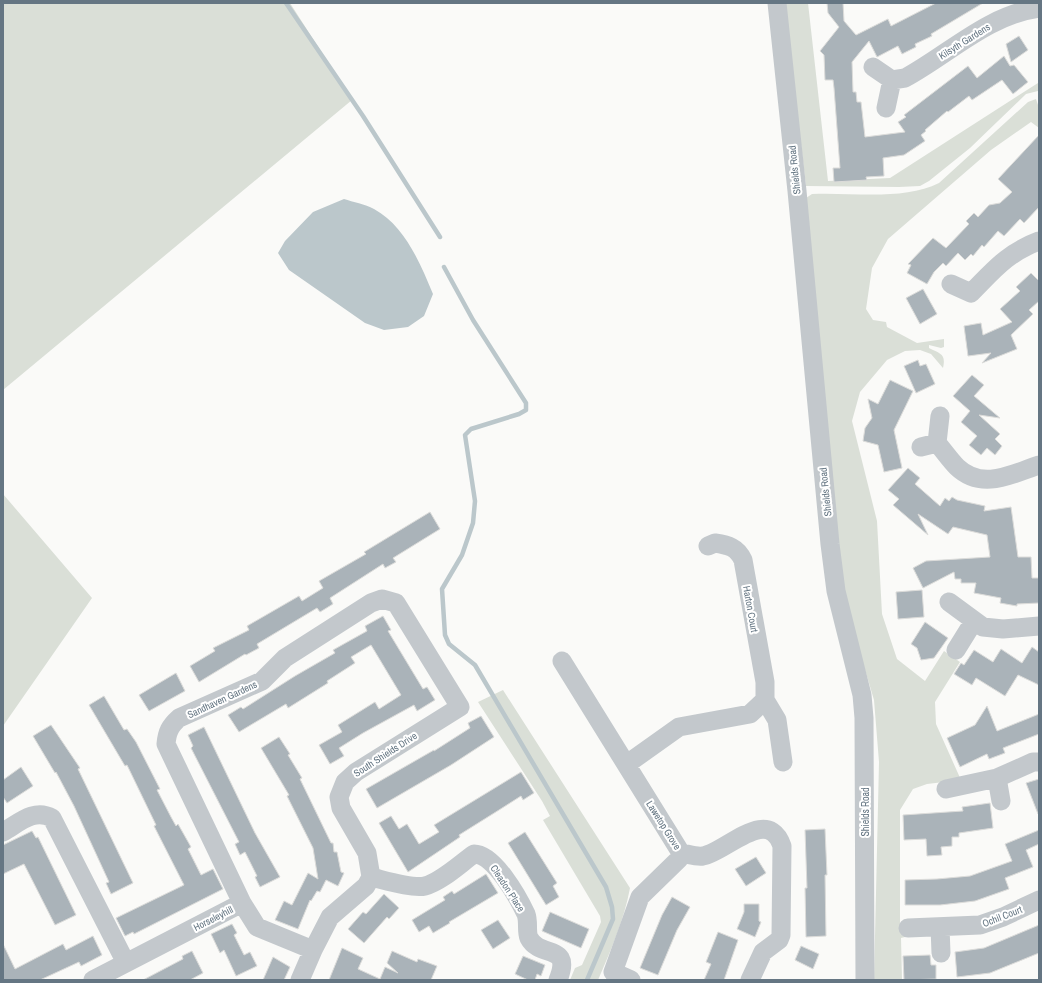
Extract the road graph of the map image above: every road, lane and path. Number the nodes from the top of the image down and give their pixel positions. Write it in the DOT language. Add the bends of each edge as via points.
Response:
graph roads {
  1 [pos="776,3"];
  2 [pos="1039,8"];
  3 [pos="873,67"];
  4 [pos="892,80"];
  5 [pos="886,108"];
  6 [pos="1039,241"];
  7 [pos="951,284"];
  8 [pos="940,416"];
  9 [pos="1039,465"];
  10 [pos="708,546"];
  11 [pos="949,602"];
  12 [pos="974,621"];
  13 [pos="1039,626"];
  14 [pos="956,650"];
  15 [pos="562,661"];
  16 [pos="765,700"];
  17 [pos="460,708"];
  18 [pos="783,762"];
  19 [pos="1039,762"];
  20 [pos="627,764"];
  21 [pos="997,778"];
  22 [pos="946,790"];
  23 [pos="1001,801"];
  24 [pos="3,832"];
  25 [pos="681,853"];
  26 [pos="371,877"];
  27 [pos="1039,900"];
  28 [pos="242,903"];
  29 [pos="940,927"];
  30 [pos="908,928"];
  31 [pos="312,950"];
  32 [pos="941,952"];
  33 [pos="126,963"];
  34 [pos="93,980"];
  35 [pos="300,980"];
  36 [pos="558,980"];
  37 [pos="631,980"];
  38 [pos="750,980"];
  39 [pos="865,980"];
  1 -- 39 [label="street, Shields Road" via="797,191 830,544 836,591 862,695"];
  2 -- 4 [label="street, Kilsyth Gardens" via="1021,10 1002,17 915,73"];
  3 -- 4 [label="street"];
  4 -- 5 [label="street"];
  6 -- 7 [label="street" via="1020,248 1006,258 976,298"];
  8 -- 9 [label="street" via="929,445 976,479 1014,475"];
  10 -- 16 [label="street, Harton Court" via="716,543 735,548 743,560 765,682"];
  11 -- 12 [label="street"];
  12 -- 13 [label="street" via="983,627 1003,629"];
  12 -- 14 [label="street"];
  15 -- 20 [label="street, Lawetop Grove"];
  16 -- 18 [label="street" via="778,720"];
  16 -- 20 [label="street" via="750,714 679,727"];
  17 -- 26 [label="street, South Shields Drive" via="356,772 345,782 339,796 341,808 366,853"];
  17 -- 28 [label="street, Sandhaven Gardens" via="396,603 382,599 371,603 285,658 262,680 179,718 170,726 166,744"];
  19 -- 21 [label="street" via="1033,762"];
  20 -- 25 [label="street, Lawetop Grove"];
  21 -- 22 [label="street"];
  21 -- 23 [label="street"];
  24 -- 33 [label="street" via="35,814 45,814 52,818"];
  25 -- 37 [label="street, Lawetop Grove" via="679,859 640,897 613,972"];
  25 -- 38 [label="street" via="703,856 752,831 763,829 773,833 780,840 781,935 779,940 763,952"];
  26 -- 31 [label="street" via="366,886 330,918"];
  26 -- 36 [label="street, Cleadon Place" via="426,886 474,854 490,859 522,908 528,921 528,936 531,941 559,956 563,962"];
  27 -- 29 [label="street, Ochil Court" via="980,925"];
  28 -- 31 [label="street, Horseleyhill" via="257,927"];
  28 -- 33 [label="street, Horseleyhill"];
  29 -- 30 [label="street, Ochil Court"];
  29 -- 32 [label="street"];
  31 -- 35 [label="street"];
  33 -- 34 [label="street, Horseleyhill"];
}
